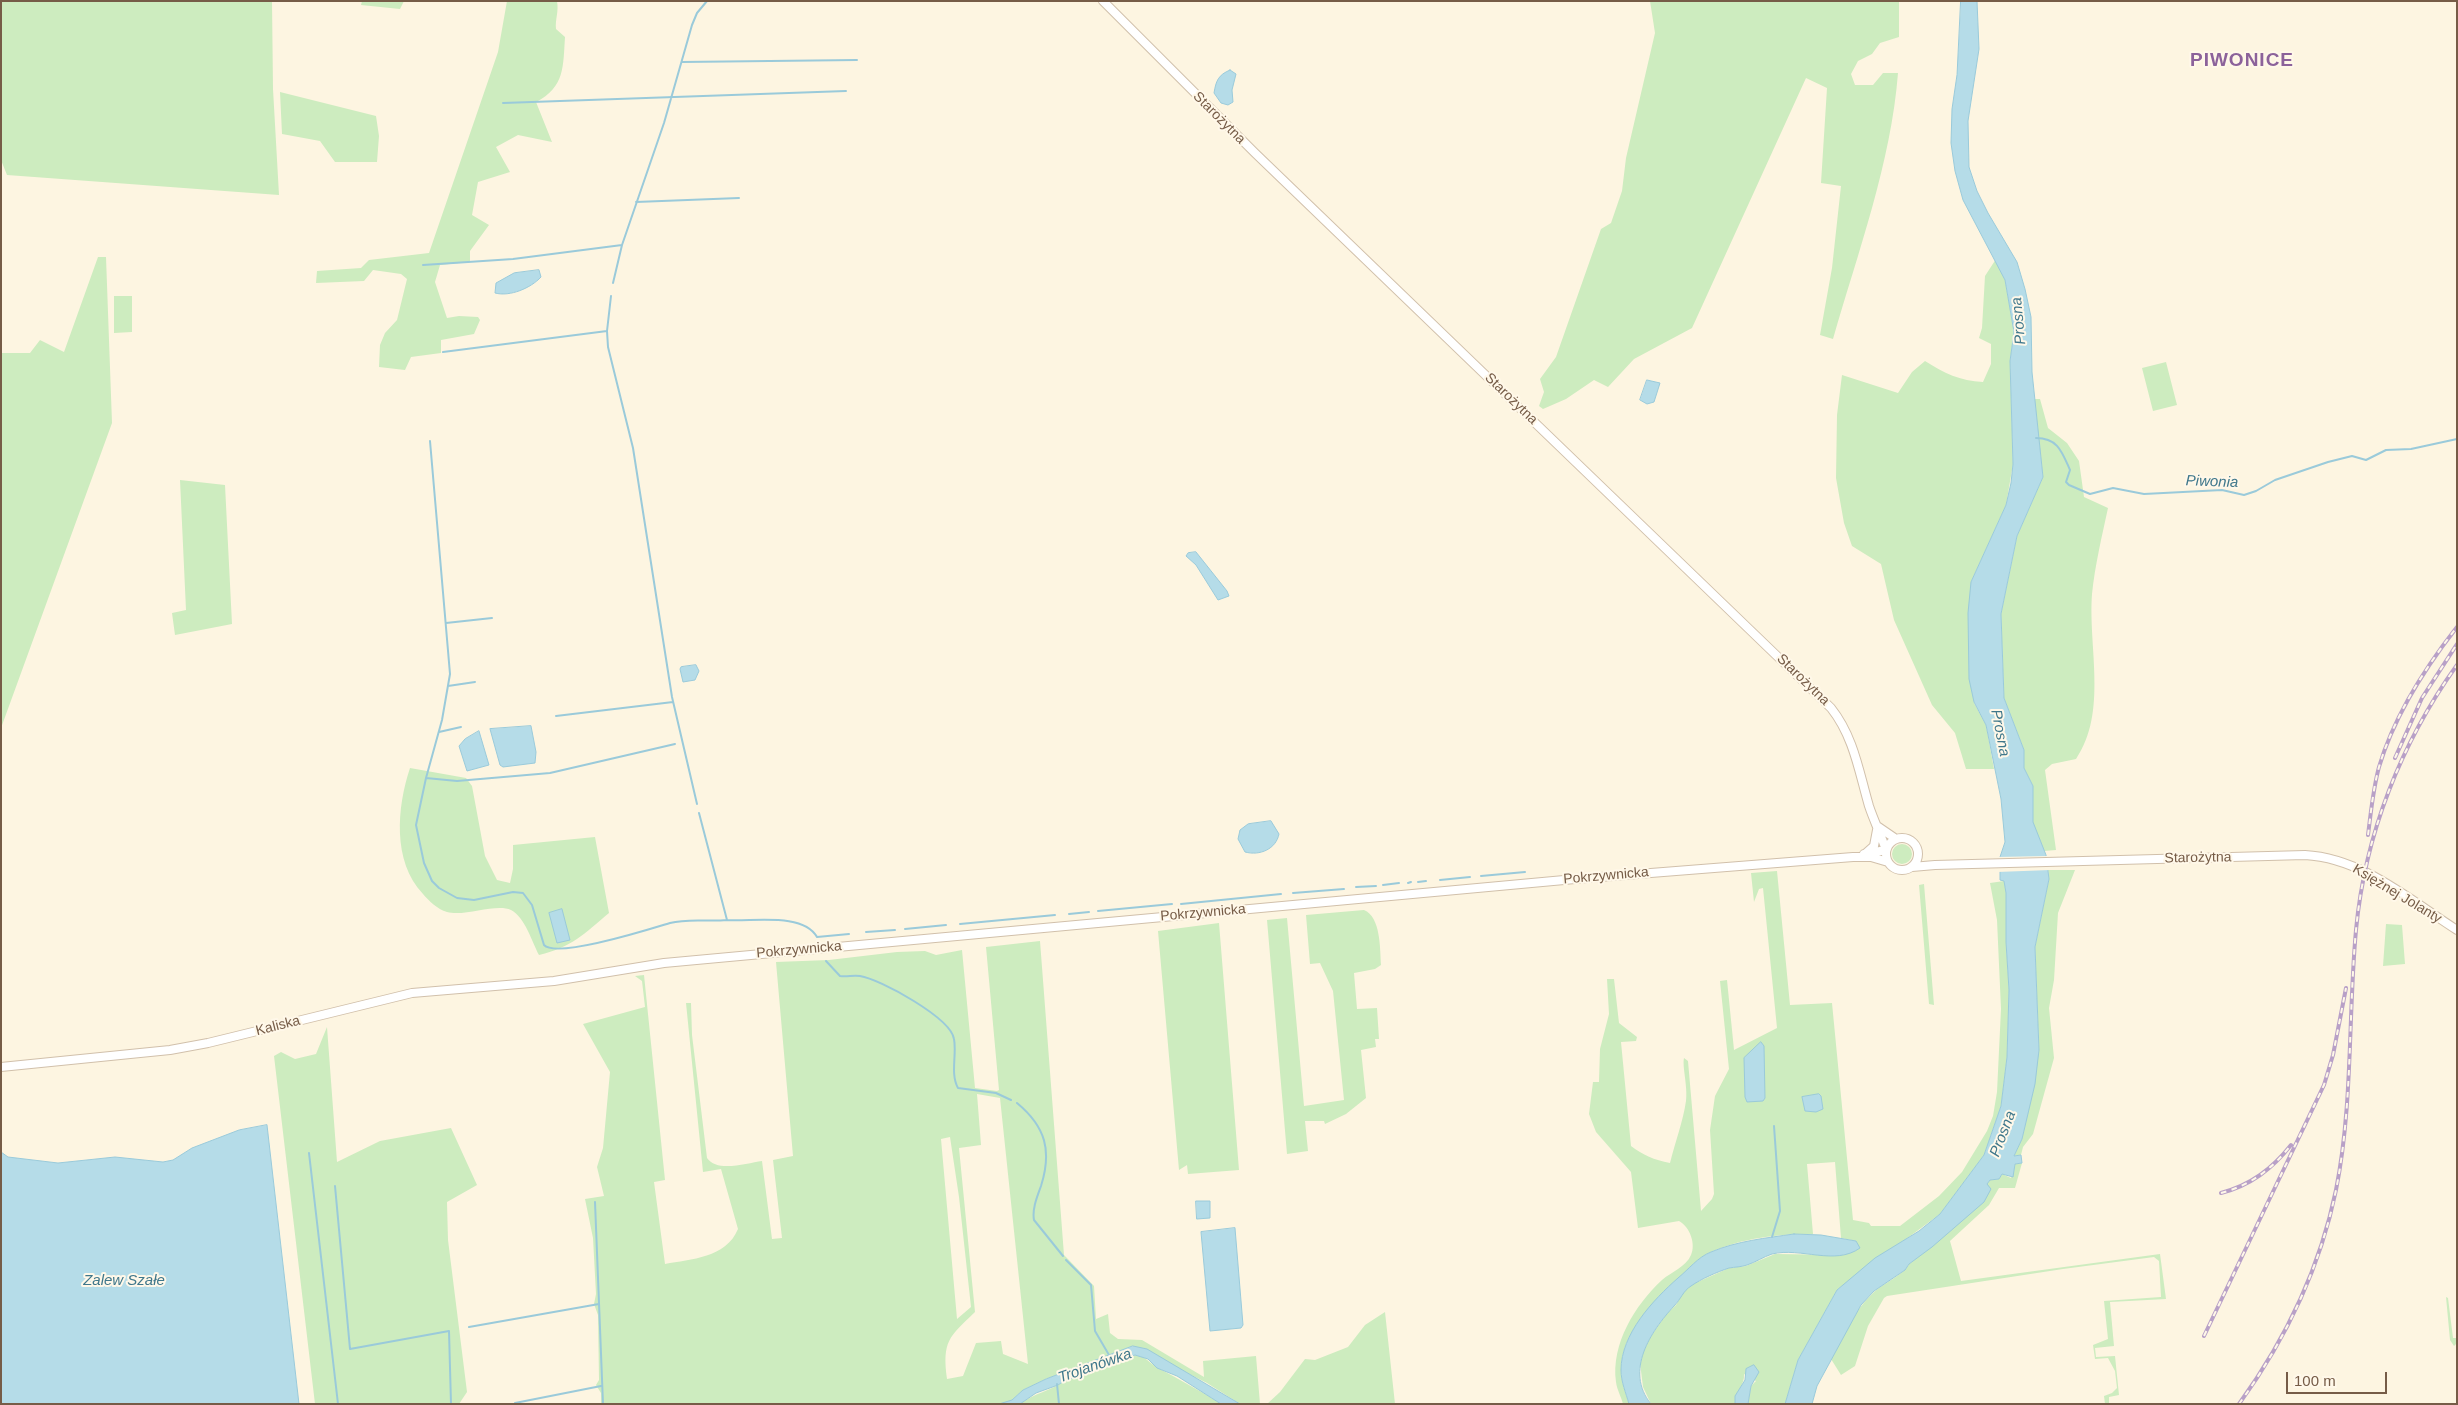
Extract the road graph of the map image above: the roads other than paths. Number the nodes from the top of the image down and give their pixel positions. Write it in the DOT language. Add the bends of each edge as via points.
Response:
graph roads {
  1 [pos="1103,1"];
  2 [pos="1876,826"];
  3 [pos="1896,839"];
  4 [pos="1886,850"];
  5 [pos="1918,852"];
  6 [pos="1864,854"];
  7 [pos="1853,857"];
  8 [pos="2337,860"];
  9 [pos="1888,862"];
  10 [pos="1935,865"];
  11 [pos="1912,867"];
  12 [pos="2457,930"];
  13 [pos="554,981"];
  14 [pos="1,1067"];
  1 -- 2 [label="street, Starożytna" via="1255,153 1831,708 1850,741"];
  2 -- 3 [label="street"];
  2 -- 4 [label="street, Starożytna"];
  2 -- 6 [label="street" via="1874,846"];
  3 -- 4 [label="street"];
  3 -- 5 [label="street" via="1910,840"];
  4 -- 6 [label="street, Pokrzywnicka"];
  4 -- 9 [label="street"];
  5 -- 10 [label="street"];
  5 -- 11 [label="street"];
  6 -- 7 [label="street, Pokrzywnicka"];
  7 -- 9 [label="street, Pokrzywnicka" via="1871,857"];
  7 -- 13 [label="street, Pokrzywnicka" via="1575,879 673,962"];
  8 -- 10 [label="street, Starożytna" via="2305,855"];
  8 -- 12 [label="street, Księżnej Jolanty" via="2364,872"];
  9 -- 11 [label="street" via="1898,870"];
  10 -- 11 [label="street"];
  13 -- 14 [label="street, Kaliska" via="412,993 170,1050"];
}
